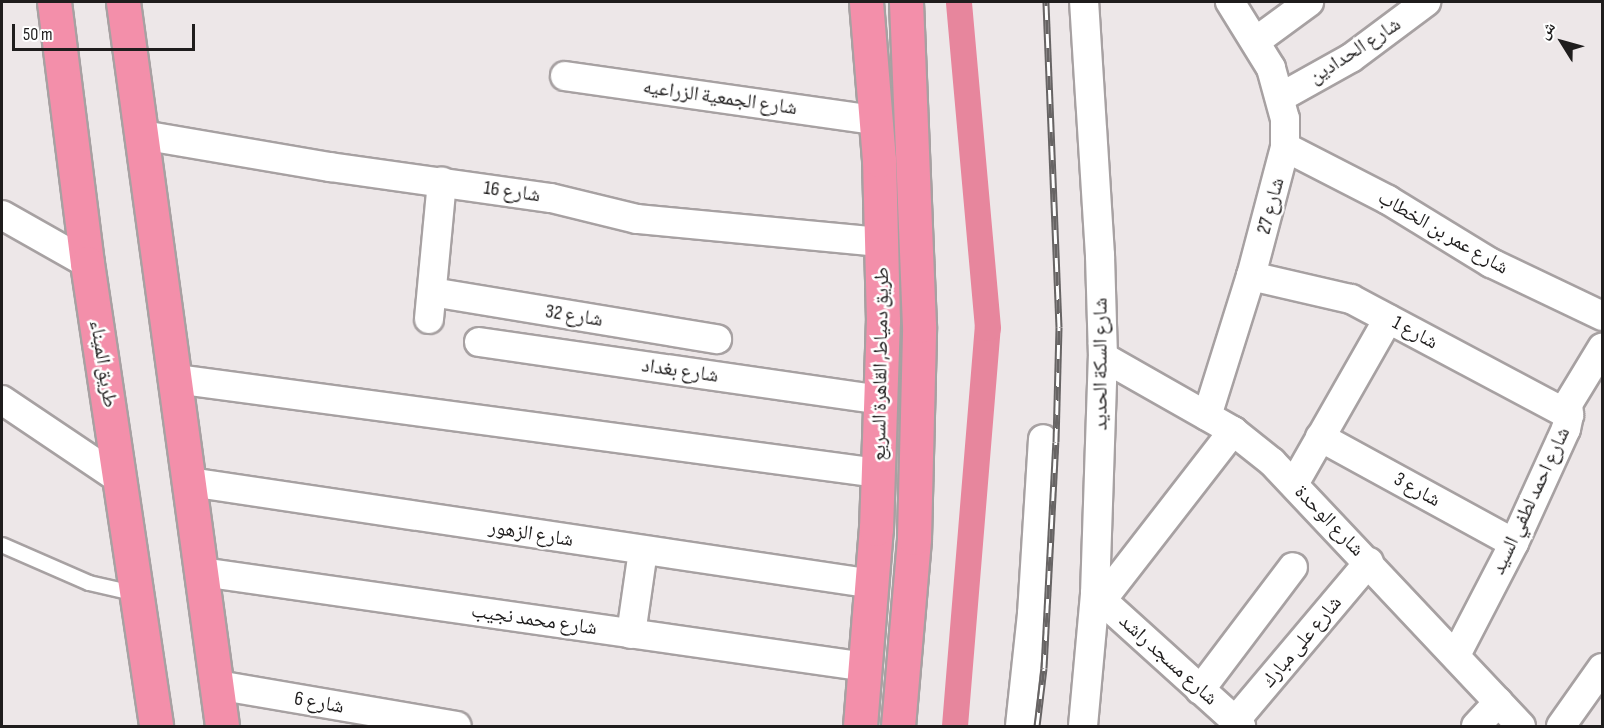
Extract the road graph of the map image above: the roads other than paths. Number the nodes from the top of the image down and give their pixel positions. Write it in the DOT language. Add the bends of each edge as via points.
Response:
graph roads {
  1 [pos="54,2"];
  2 [pos="123,2"];
  3 [pos="866,2"];
  4 [pos="906,2"];
  5 [pos="1230,2"];
  6 [pos="1309,2"];
  7 [pos="1426,2"];
  8 [pos="1091,3"];
  9 [pos="1256,40"];
  10 [pos="565,76"];
  11 [pos="1281,97"];
  12 [pos="875,120"];
  13 [pos="142,135"];
  14 [pos="1285,147"];
  15 [pos="442,182"];
  16 [pos="2,215"];
  17 [pos="882,242"];
  18 [pos="87,263"];
  19 [pos="1251,276"];
  20 [pos="1602,316"];
  21 [pos="1388,319"];
  22 [pos="717,339"];
  23 [pos="479,342"];
  24 [pos="1602,348"];
  25 [pos="1103,357"];
  26 [pos="176,379"];
  27 [pos="2,400"];
  28 [pos="880,400"];
  29 [pos="1569,415"];
  30 [pos="1207,416"];
  31 [pos="1233,431"];
  32 [pos="1320,437"];
  33 [pos="1043,439"];
  34 [pos="879,473"];
  35 [pos="121,480"];
  36 [pos="190,482"];
  37 [pos="1294,484"];
  38 [pos="1514,543"];
  39 [pos="2,545"];
  40 [pos="643,550"];
  41 [pos="1369,562"];
  42 [pos="1293,567"];
  43 [pos="202,572"];
  44 [pos="873,584"];
  45 [pos="137,594"];
  46 [pos="1099,597"];
  47 [pos="632,634"];
  48 [pos="1456,655"];
  49 [pos="866,668"];
  50 [pos="1602,668"];
  51 [pos="217,685"];
  52 [pos="1200,690"];
  53 [pos="1498,702"];
  54 [pos="1089,723"];
  55 [pos="1238,724"];
  56 [pos="156,726"];
  57 [pos="222,726"];
  58 [pos="457,726"];
  59 [pos="860,726"];
  60 [pos="898,726"];
  61 [pos="1020,726"];
  62 [pos="1476,726"];
  63 [pos="1521,726"];
  64 [pos="1561,726"];
  1 -- 18 [label="highway, طريق الميناء"];
  2 -- 13 [label="highway"];
  3 -- 12 [label="highway, طريق دمياط, القاهرة السريع"];
  4 -- 60 [label="highway, طريق دمياط, القاهرة السريع" via="918,326 914,526"];
  5 -- 9 [label="street, شارع 27"];
  6 -- 9 [label="street"];
  7 -- 11 [label="street, شارع الحدادين" via="1351,58"];
  8 -- 25 [label="street, شارع السكة الحديد"];
  9 -- 11 [label="street, شارع 27"];
  10 -- 12 [label="street, شارع الجمعية الزراعيه"];
  11 -- 14 [label="street, شارع 27"];
  12 -- 17 [label="highway, طريق دمياط, القاهرة السريع"];
  13 -- 15 [label="street, شارع 16"];
  13 -- 26 [label="highway"];
  14 -- 19 [label="street, شارع 27"];
  14 -- 20 [label="street, شارع عمر بن الخطاب" via="1388,200 1491,263"];
  15 -- 17 [label="street, شارع 16" via="550,198 637,219"];
  15 -- 22 [label="street, شارع 32" via="431,305"];
  16 -- 18 [label="street"];
  17 -- 28 [label="highway, طريق دمياط, القاهرة السريع"];
  18 -- 35 [label="highway, طريق الميناء"];
  19 -- 21 [label="street, شارع 1" via="1351,299"];
  19 -- 30 [label="street, شارع 27"];
  21 -- 29 [label="street, شارع 1"];
  21 -- 32 [label="street"];
  23 -- 28 [label="street, شارع بغداد"];
  24 -- 29 [label="street, شارع احمد لطفي السيد" via="1568,404"];
  25 -- 30 [label="street, شارع الوحدة"];
  25 -- 46 [label="street, شارع السكة الحديد"];
  26 -- 34 [label="street"];
  26 -- 36 [label="highway"];
  27 -- 35 [label="street"];
  28 -- 34 [label="highway, طريق دمياط, القاهرة السريع"];
  29 -- 38 [label="street, شارع احمد لطفي السيد"];
  30 -- 31 [label="street, شارع الوحدة"];
  31 -- 37 [label="street, شارع الوحدة"];
  31 -- 46 [label="street"];
  32 -- 37 [label="street"];
  32 -- 38 [label="street, شارع 3"];
  33 -- 61 [label="street" via="1032,614"];
  34 -- 44 [label="highway, طريق دمياط, القاهرة السريع"];
  35 -- 45 [label="highway, طريق الميناء"];
  36 -- 40 [label="street, شارع الزهور"];
  36 -- 43 [label="highway"];
  37 -- 41 [label="street, شارع الوحدة"];
  38 -- 48 [label="street, شارع احمد لطفي السيد"];
  39 -- 45 [label="lane" via="89,583"];
  40 -- 44 [label="street, شارع الزهور"];
  40 -- 47 [label="street"];
  41 -- 48 [label="street, شارع الوحدة"];
  41 -- 55 [label="street, شارع على مبارك"];
  42 -- 52 [label="street"];
  43 -- 47 [label="street, شارع محمد نجيب"];
  43 -- 51 [label="highway"];
  44 -- 49 [label="highway, طريق دمياط, القاهرة السريع"];
  45 -- 56 [label="highway, طريق الميناء"];
  46 -- 52 [label="street, شارع مسجد راشد"];
  46 -- 54 [label="street, شارع السكة الحديد"];
  47 -- 49 [label="street, شارع محمد نجيب"];
  48 -- 53 [label="street, شارع الوحدة"];
  49 -- 59 [label="highway, طريق دمياط, القاهرة السريع"];
  50 -- 64 [label="street"];
  51 -- 57 [label="highway"];
  51 -- 58 [label="street, شارع 6"];
  52 -- 55 [label="street, شارع مسجد راشد"];
  53 -- 62 [label="street"];
  53 -- 63 [label="street, شارع الوحدة"];
}
